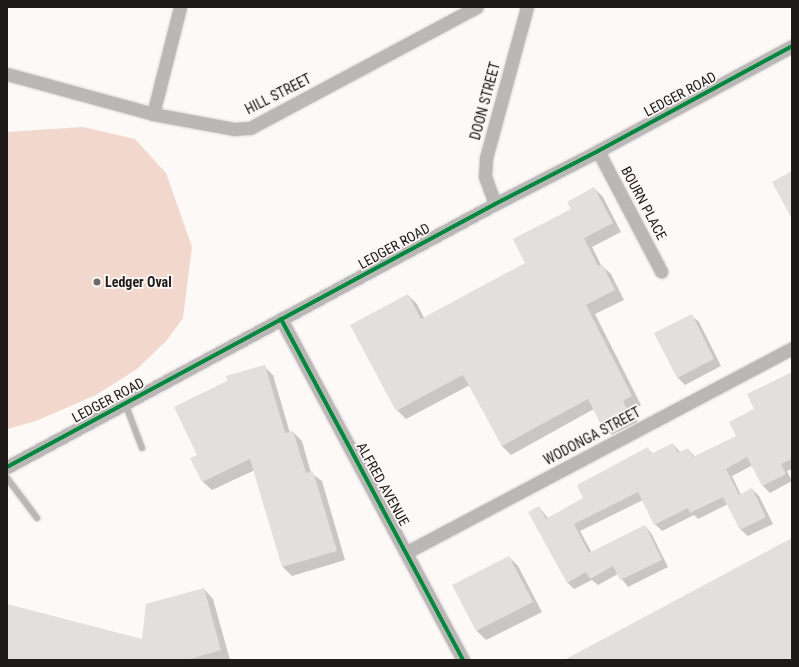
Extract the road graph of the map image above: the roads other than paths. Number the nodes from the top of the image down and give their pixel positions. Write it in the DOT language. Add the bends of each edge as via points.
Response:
graph roads {
  1 [pos="180,7"];
  2 [pos="477,7"];
  3 [pos="527,7"];
  4 [pos="792,46"];
  5 [pos="7,74"];
  6 [pos="153,114"];
  7 [pos="598,151"];
  8 [pos="495,204"];
  9 [pos="661,271"];
  10 [pos="281,319"];
  11 [pos="792,348"];
  12 [pos="125,403"];
  13 [pos="142,448"];
  14 [pos="7,467"];
  15 [pos="7,478"];
  16 [pos="36,518"];
  17 [pos="407,552"];
  18 [pos="463,660"];
  1 -- 6 [label="street"];
  2 -- 6 [label="street, HILL STREET" via="250,128 234,130"];
  3 -- 8 [label="street, DOON STREET" via="486,158 485,177"];
  4 -- 7 [label="street, LEDGER ROAD"];
  5 -- 6 [label="street, HILL STREET"];
  7 -- 8 [label="street, LEDGER ROAD"];
  7 -- 9 [label="street, BOURN PLACE"];
  8 -- 10 [label="street, LEDGER ROAD"];
  10 -- 12 [label="street, LEDGER ROAD"];
  10 -- 17 [label="street, ALFRED AVENUE"];
  11 -- 17 [label="street, WODONGA STREET"];
  12 -- 13 [label="lane"];
  12 -- 14 [label="street, LEDGER ROAD"];
  15 -- 16 [label="lane"];
  17 -- 18 [label="street, ALFRED AVENUE"];
}
